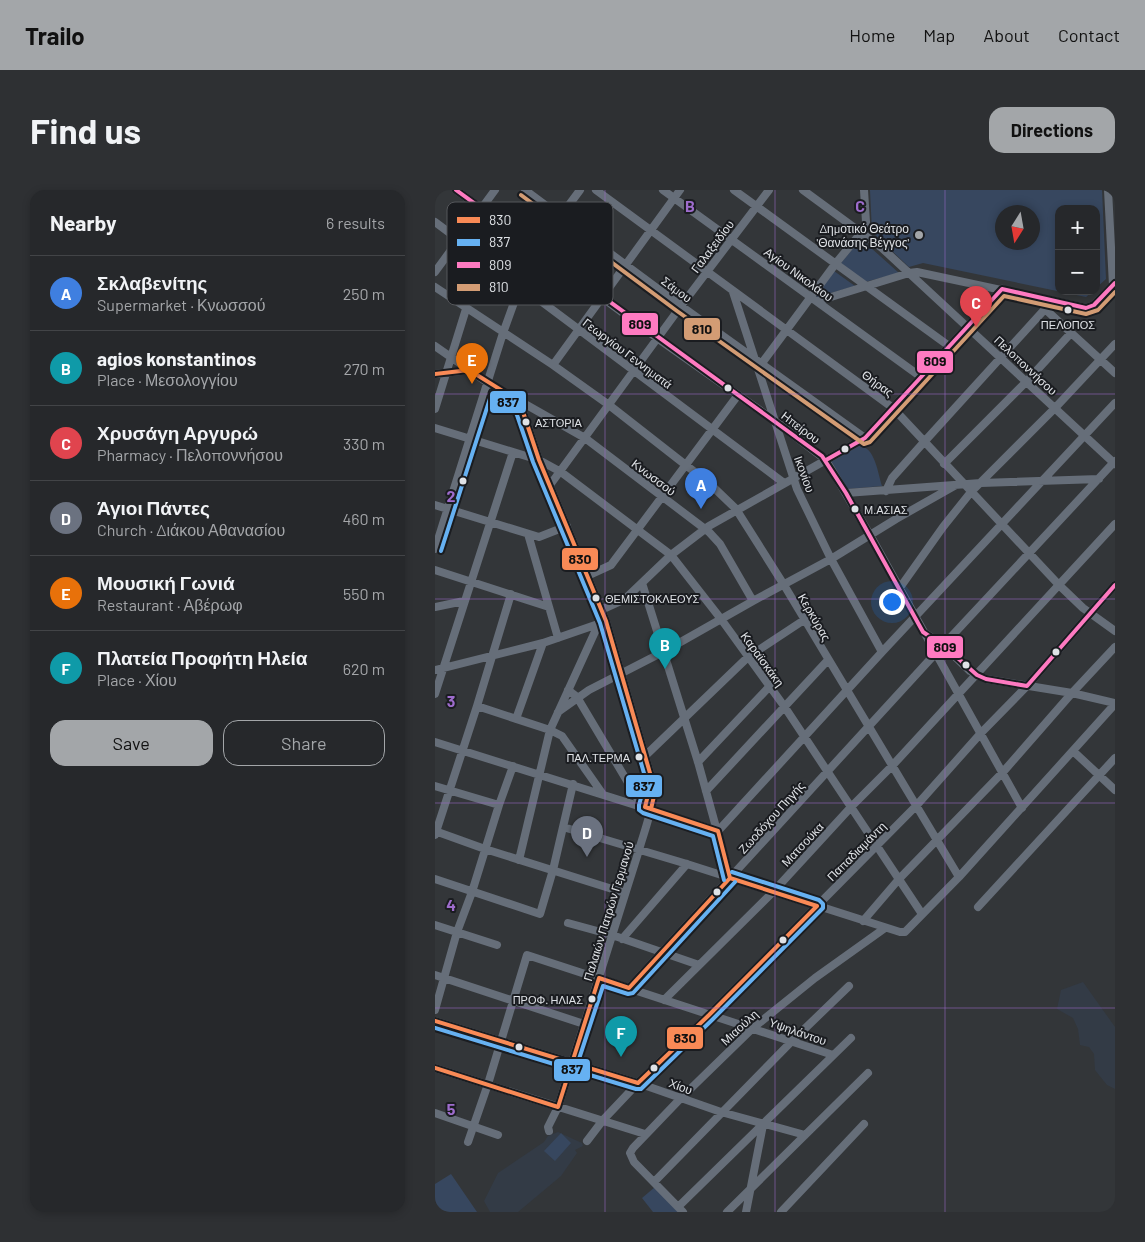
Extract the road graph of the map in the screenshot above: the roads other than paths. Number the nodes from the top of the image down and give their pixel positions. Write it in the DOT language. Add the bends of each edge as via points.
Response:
graph roads {
  1 [pos="456,190"];
  2 [pos="495,190"];
  3 [pos="525,190"];
  4 [pos="580,190"];
  5 [pos="596,190"];
  6 [pos="663,190"];
  7 [pos="680,190"];
  8 [pos="734,190"];
  9 [pos="769,190"];
  10 [pos="803,190"];
  11 [pos="864,190"];
  12 [pos="1108,190"];
  13 [pos="673,198"];
  14 [pos="473,202"];
  15 [pos="486,202"];
  16 [pos="542,202"];
  17 [pos="571,202"];
  18 [pos="612,202"];
  19 [pos="613,203"];
  20 [pos="757,206"];
  21 [pos="435,222"];
  22 [pos="447,230"];
  23 [pos="650,231"];
  24 [pos="862,232"];
  25 [pos="731,239"];
  26 [pos="613,254"];
  27 [pos="447,256"];
  28 [pos="1113,257"];
  29 [pos="836,263"];
  30 [pos="626,264"];
  31 [pos="435,272"];
  32 [pos="706,272"];
  33 [pos="909,273"];
  34 [pos="613,282"];
  35 [pos="1114,284"];
  36 [pos="867,286"];
  37 [pos="435,287"];
  38 [pos="1002,289"];
  39 [pos="733,292"];
  40 [pos="447,296"];
  41 [pos="814,299"];
  42 [pos="1047,299"];
  43 [pos="613,304"];
  44 [pos="460,305"];
  45 [pos="513,305"];
  46 [pos="545,305"];
  47 [pos="597,305"];
  48 [pos="681,306"];
  49 [pos="466,309"];
  50 [pos="1045,309"];
  51 [pos="967,327"];
  52 [pos="579,330"];
  53 [pos="786,330"];
  54 [pos="503,333"];
  55 [pos="1071,333"];
  56 [pos="657,338"];
  57 [pos="1115,344"];
  58 [pos="435,346"];
  59 [pos="949,346"];
  60 [pos="1001,357"];
  61 [pos="451,358"];
  62 [pos="755,358"];
  63 [pos="1100,360"];
  64 [pos="762,363"];
  65 [pos="553,365"];
  66 [pos="469,370"];
  67 [pos="447,372"];
  68 [pos="634,372"];
  69 [pos="1115,373"];
  70 [pos="435,374"];
  71 [pos="921,377"];
  72 [pos="1027,381"];
  73 [pos="489,383"];
  74 [pos="738,395"];
  75 [pos="514,398"];
  76 [pos="1115,403"];
  77 [pos="609,405"];
  78 [pos="893,408"];
  79 [pos="1055,408"];
  80 [pos="435,409"];
  81 [pos="775,421"];
  82 [pos="435,428"];
  83 [pos="712,430"];
  84 [pos="1085,436"];
  85 [pos="471,438"];
  86 [pos="585,438"];
  87 [pos="865,438"];
  88 [pos="924,442"];
  89 [pos="513,452"];
  90 [pos="539,460"];
  91 [pos="826,460"];
  92 [pos="1114,463"];
  93 [pos="944,464"];
  94 [pos="687,465"];
  95 [pos="561,472"];
  96 [pos="793,478"];
  97 [pos="1099,479"];
  98 [pos="1042,481"];
  99 [pos="784,483"];
  100 [pos="981,483"];
  101 [pos="550,485"];
  102 [pos="960,485"];
  103 [pos="886,491"];
  104 [pos="971,492"];
  105 [pos="846,493"];
  106 [pos="661,497"];
  107 [pos="435,505"];
  108 [pos="448,509"];
  109 [pos="737,509"];
  110 [pos="491,522"];
  111 [pos="1115,524"];
  112 [pos="1002,525"];
  113 [pos="567,526"];
  114 [pos="704,529"];
  115 [pos="638,530"];
  116 [pos="528,534"];
  117 [pos="870,535"];
  118 [pos="435,549"];
  119 [pos="1028,553"];
  120 [pos="671,555"];
  121 [pos="831,559"];
  122 [pos="435,570"];
  123 [pos="587,576"];
  124 [pos="471,581"];
  125 [pos="642,582"];
  126 [pos="784,585"];
  127 [pos="1059,585"];
  128 [pos="1115,585"];
  129 [pos="899,588"];
  130 [pos="1115,592"];
  131 [pos="511,594"];
  132 [pos="753,601"];
  133 [pos="464,602"];
  134 [pos="435,607"];
  135 [pos="549,607"];
  136 [pos="601,610"];
  137 [pos="1091,613"];
  138 [pos="915,617"];
  139 [pos="721,619"];
  140 [pos="804,620"];
  141 [pos="602,622"];
  142 [pos="1115,631"];
  143 [pos="923,632"];
  144 [pos="558,638"];
  145 [pos="543,643"];
  146 [pos="944,646"];
  147 [pos="1115,647"];
  148 [pos="663,652"];
  149 [pos="882,652"];
  150 [pos="935,654"];
  151 [pos="492,656"];
  152 [pos="748,657"];
  153 [pos="828,660"];
  154 [pos="439,670"];
  155 [pos="622,674"];
  156 [pos="977,675"];
  157 [pos="1027,686"];
  158 [pos="769,687"];
  159 [pos="568,690"];
  160 [pos="846,690"];
  161 [pos="435,694"];
  162 [pos="958,694"];
  163 [pos="1072,694"];
  164 [pos="577,697"];
  165 [pos="1115,704"];
  166 [pos="477,706"];
  167 [pos="784,706"];
  168 [pos="558,712"];
  169 [pos="516,719"];
  170 [pos="684,719"];
  171 [pos="869,727"];
  172 [pos="550,730"];
  173 [pos="981,733"];
  174 [pos="804,738"];
  175 [pos="435,742"];
  176 [pos="463,751"];
  177 [pos="1073,752"];
  178 [pos="645,756"];
  179 [pos="1115,758"];
  180 [pos="698,762"];
  181 [pos="513,766"];
  182 [pos="892,766"];
  183 [pos="828,772"];
  184 [pos="1003,772"];
  185 [pos="1099,775"];
  186 [pos="540,776"];
  187 [pos="573,784"];
  188 [pos="435,786"];
  189 [pos="449,790"];
  190 [pos="1115,790"];
  191 [pos="706,791"];
  192 [pos="602,793"];
  193 [pos="499,805"];
  194 [pos="851,806"];
  195 [pos="916,806"];
  196 [pos="646,808"];
  197 [pos="1022,808"];
  198 [pos="563,827"];
  199 [pos="435,832"];
  200 [pos="718,832"];
  201 [pos="937,840"];
  202 [pos="877,846"];
  203 [pos="485,849"];
  204 [pos="639,850"];
  205 [pos="519,860"];
  206 [pos="687,864"];
  207 [pos="553,870"];
  208 [pos="959,877"];
  209 [pos="730,878"];
  210 [pos="899,879"];
  211 [pos="435,880"];
  212 [pos="472,892"];
  213 [pos="773,892"];
  214 [pos="625,893"];
  215 [pos="817,906"];
  216 [pos="978,907"];
  217 [pos="922,914"];
  218 [pos="863,921"];
  219 [pos="568,923"];
  220 [pos="435,925"];
  221 [pos="885,928"];
  222 [pos="457,932"];
  223 [pos="612,935"];
  224 [pos="623,939"];
  225 [pos="497,945"];
  226 [pos="662,952"];
  227 [pos="699,965"];
  228 [pos="435,975"];
  229 [pos="445,978"];
  230 [pos="599,978"];
  231 [pos="849,986"];
  232 [pos="629,988"];
  233 [pos="513,1000"];
  234 [pos="664,1000"];
  235 [pos="435,1010"];
  236 [pos="709,1014"];
  237 [pos="435,1021"];
  238 [pos="584,1024"];
  239 [pos="753,1028"];
  240 [pos="851,1038"];
  241 [pos="501,1041"];
  242 [pos="792,1041"];
  243 [pos="833,1055"];
  244 [pos="571,1063"];
  245 [pos="435,1068"];
  246 [pos="868,1073"];
  247 [pos="638,1083"];
  248 [pos="487,1084"];
  249 [pos="681,1099"];
  250 [pos="558,1107"];
  251 [pos="721,1112"];
  252 [pos="435,1113"];
  253 [pos="603,1120"];
  254 [pos="864,1124"];
  255 [pos="763,1125"];
  256 [pos="474,1126"];
  257 [pos="549,1131"];
  258 [pos="645,1134"];
  259 [pos="498,1135"];
  260 [pos="805,1135"];
  261 [pos="587,1141"];
  262 [pos="468,1142"];
  263 [pos="653,1182"];
  264 [pos="749,1190"];
  265 [pos="680,1209"];
  266 [pos="727,1212"];
  267 [pos="746,1212"];
  268 [pos="781,1212"];
  1 -- 14 [label="street, Ηπείρου"];
  2 -- 15 [label="street"];
  3 -- 16 [label="street, Σάμου"];
  4 -- 17 [label="street"];
  5 -- 18 [label="street, Θήρας"];
  6 -- 13 [label="street, Αγίου Νικολάου"];
  7 -- 13 [label="street"];
  8 -- 20 [label="street"];
  9 -- 20 [label="street, Γαλαξειδίου"];
  10 -- 24 [label="street, Πελοποννήσου"];
  11 -- 24 [label="street" via="866,222"];
  12 -- 28 [label="street"];
  13 -- 23 [label="street"];
  13 -- 25 [label="street, Αγίου Νικολάου"];
  19 -- 23 [label="street, Θήρας"];
  20 -- 25 [label="street, Γαλαξειδίου"];
  20 -- 29 [label="street"];
  21 -- 22 [label="street, Γεωργίου Γεννηματά"];
  23 -- 30 [label="street"];
  23 -- 32 [label="street, Θήρας"];
  24 -- 29 [label="street"];
  24 -- 33 [label="street, Πελοποννήσου"];
  25 -- 32 [label="street, Γαλαξειδίου"];
  25 -- 41 [label="street, Αγίου Νικολάου"];
  26 -- 30 [label="street, Σάμου"];
  27 -- 31 [label="street"];
  28 -- 35 [label="street"];
  29 -- 36 [label="street"];
  29 -- 41 [label="street"];
  30 -- 34 [label="street"];
  30 -- 48 [label="street, Σάμου"];
  32 -- 39 [label="street, Θήρας"];
  32 -- 48 [label="street, Γαλαξειδίου"];
  33 -- 36 [label="street"];
  33 -- 38 [label="street" via="926,272"];
  33 -- 51 [label="street, Πελοποννήσου"];
  35 -- 42 [label="street" via="1086,308"];
  36 -- 41 [label="street"];
  36 -- 59 [label="street"];
  37 -- 40 [label="street, Κερκύρας"];
  38 -- 42 [label="street"];
  38 -- 51 [label="street"];
  39 -- 53 [label="street, Θήρας"];
  39 -- 62 [label="street, Ικονίου"];
  41 -- 53 [label="street"];
  41 -- 71 [label="street, Αγίου Νικολάου"];
  42 -- 50 [label="street"];
  43 -- 56 [label="street, Ηπείρου"];
  44 -- 49 [label="street, Κερκύρας"];
  45 -- 54 [label="street"];
  46 -- 52 [label="street, Γεωργίου Γεννηματά"];
  47 -- 52 [label="street"];
  48 -- 56 [label="street, Γαλαξειδίου"];
  48 -- 62 [label="street, Σάμου"];
  49 -- 54 [label="street, Κερκύρας"];
  49 -- 61 [label="street"];
  50 -- 55 [label="street"];
  50 -- 60 [label="street"];
  51 -- 59 [label="street"];
  51 -- 60 [label="street, Πελοποννήσου"];
  52 -- 65 [label="street"];
  52 -- 68 [label="street, Γεωργίου Γεννηματά"];
  53 -- 64 [label="street"];
  53 -- 78 [label="street, Θήρας"];
  54 -- 65 [label="street, Κερκύρας"];
  54 -- 73 [label="street"];
  55 -- 63 [label="street"];
  55 -- 72 [label="street"];
  56 -- 68 [label="street, Γαλαξειδίου"];
  56 -- 74 [label="street, Ηπείρου"];
  57 -- 63 [label="street"];
  58 -- 61 [label="street, Κνωσσού"];
  59 -- 71 [label="street"];
  60 -- 72 [label="street, Πελοποννήσου"];
  60 -- 88 [label="street"];
  61 -- 66 [label="street, Κνωσσού"];
  61 -- 67 [label="street"];
  62 -- 64 [label="street, Σάμου"];
  62 -- 81 [label="street, Ικονίου"];
  63 -- 69 [label="street"];
  63 -- 79 [label="street"];
  64 -- 87 [label="street, Σάμου"];
  65 -- 77 [label="street, Κερκύρας"];
  66 -- 67 [label="street"];
  66 -- 73 [label="street, Κνωσσού"];
  67 -- 70 [label="street"];
  67 -- 80 [label="street"];
  68 -- 77 [label="street, Γαλαξειδίου"];
  68 -- 83 [label="street, Γεωργίου Γεννηματά"];
  71 -- 78 [label="street"];
  72 -- 79 [label="street, Πελοποννήσου"];
  72 -- 93 [label="street"];
  73 -- 75 [label="street, Κνωσσού"];
  73 -- 85 [label="street"];
  74 -- 81 [label="street, Ηπείρου"];
  74 -- 83 [label="street"];
  75 -- 86 [label="street, Κνωσσού"];
  75 -- 90 [label="street, Παλαιών Πατρών Γερμανού" via="523,412"];
  76 -- 84 [label="street"];
  77 -- 86 [label="street, Γαλαξειδίου"];
  77 -- 94 [label="street, Κερκύρας"];
  78 -- 87 [label="street"];
  78 -- 88 [label="street, Θήρας"];
  79 -- 84 [label="street, Πελοποννήσου"];
  79 -- 100 [label="street"];
  81 -- 91 [label="street, Ηπείρου"];
  81 -- 96 [label="street, Ικονίου"];
  82 -- 85 [label="street, Καραϊσκάκη"];
  83 -- 94 [label="street"];
  83 -- 99 [label="street, Γεωργίου Γεννηματά"];
  84 -- 92 [label="street, Πελοποννήσου"];
  84 -- 98 [label="street"];
  85 -- 89 [label="street, Καραϊσκάκη"];
  85 -- 108 [label="street"];
  86 -- 95 [label="street, Γαλαξειδίου"];
  86 -- 106 [label="street, Κνωσσού"];
  87 -- 91 [label="street"];
  88 -- 93 [label="street, Θήρας"];
  88 -- 103 [label="street" via="892,478"];
  89 -- 90 [label="street, Καραϊσκάκη"];
  89 -- 110 [label="street"];
  90 -- 95 [label="street, Καραϊσκάκη"];
  90 -- 101 [label="street, Παλαιών Πατρών Γερμανού"];
  91 -- 96 [label="street"];
  91 -- 105 [label="street, Ηπείρου"];
  92 -- 97 [label="street"];
  93 -- 102 [label="street, Θήρας"];
  94 -- 106 [label="street"];
  94 -- 109 [label="street, Κερκύρας"];
  95 -- 101 [label="street, Γαλαξειδίου"];
  95 -- 115 [label="street, Καραϊσκάκη"];
  96 -- 99 [label="street"];
  96 -- 121 [label="street, Ικονίου"];
  97 -- 98 [label="street"];
  97 -- 119 [label="street"];
  98 -- 100 [label="street"];
  98 -- 112 [label="street"];
  99 -- 109 [label="street"];
  100 -- 102 [label="street"];
  100 -- 104 [label="street"];
  101 -- 113 [label="street, Παλαιών Πατρών Γερμανού"];
  102 -- 103 [label="street"];
  102 -- 104 [label="street, Θήρας"];
  102 -- 117 [label="street"];
  103 -- 105 [label="street"];
  104 -- 112 [label="street, Θήρας"];
  104 -- 129 [label="street"];
  105 -- 117 [label="street, Ηπείρου"];
  106 -- 114 [label="street, Κνωσσού"];
  106 -- 115 [label="street"];
  107 -- 108 [label="street"];
  108 -- 110 [label="street"];
  108 -- 118 [label="street"];
  109 -- 114 [label="street"];
  109 -- 126 [label="street, Κερκύρας"];
  110 -- 116 [label="street"];
  110 -- 124 [label="street"];
  111 -- 127 [label="street, Ματσούκα"];
  112 -- 119 [label="street, Θήρας"];
  112 -- 138 [label="street"];
  113 -- 116 [label="street" via="539,537"];
  113 -- 123 [label="street, Παλαιών Πατρών Γερμανού"];
  114 -- 120 [label="street"];
  114 -- 132 [label="street, Κνωσσού" via="720,544"];
  115 -- 120 [label="street, Καραϊσκάκη"];
  115 -- 123 [label="street" via="611,565"];
  116 -- 135 [label="street"];
  117 -- 121 [label="street"];
  117 -- 129 [label="street, Ηπείρου"];
  119 -- 127 [label="street, Θήρας"];
  119 -- 146 [label="street, Ζωοδόχου Πηγής"];
  120 -- 125 [label="street"];
  120 -- 139 [label="street, Καραϊσκάκη"];
  121 -- 126 [label="street"];
  121 -- 149 [label="street, Ικονίου"];
  122 -- 124 [label="street"];
  123 -- 136 [label="street, Παλαιών Πατρών Γερμανού"];
  124 -- 131 [label="street"];
  124 -- 133 [label="street"];
  125 -- 136 [label="street" via="625,599"];
  125 -- 148 [label="street"];
  126 -- 132 [label="street"];
  126 -- 140 [label="street, Κερκύρας"];
  127 -- 137 [label="street, Θήρας"];
  127 -- 156 [label="street, Ματσούκα"];
  128 -- 137 [label="street, Παπαδιαμάντη"];
  129 -- 138 [label="street, Ηπείρου"];
  130 -- 137 [label="street, Παπαδιαμάντη"];
  131 -- 135 [label="street"];
  131 -- 151 [label="street"];
  132 -- 139 [label="street"];
  133 -- 134 [label="street"];
  133 -- 154 [label="street"];
  135 -- 144 [label="street"];
  136 -- 141 [label="street, Παλαιών Πατρών Γερμανού"];
  137 -- 142 [label="street, Θήρας"];
  137 -- 157 [label="street, Παπαδιαμάντη"];
  138 -- 143 [label="street, Ηπείρου"];
  138 -- 149 [label="street"];
  139 -- 148 [label="street"];
  139 -- 152 [label="street, Καραϊσκάκη"];
  140 -- 152 [label="street"];
  140 -- 153 [label="street, Κερκύρας"];
  141 -- 144 [label="street"];
  141 -- 155 [label="street, Παλαιών Πατρών Γερμανού"];
  141 -- 159 [label="street"];
  143 -- 146 [label="street, Ηπείρου"];
  143 -- 150 [label="street"];
  144 -- 145 [label="street"];
  145 -- 151 [label="street"];
  145 -- 169 [label="street"];
  146 -- 150 [label="street, Ζωοδόχου Πηγής"];
  146 -- 156 [label="street, Ηπείρου"];
  147 -- 163 [label="street"];
  148 -- 155 [label="street"];
  148 -- 170 [label="street"];
  149 -- 160 [label="street"];
  150 -- 162 [label="street"];
  150 -- 171 [label="street, Ζωοδόχου Πηγής"];
  151 -- 154 [label="street"];
  151 -- 166 [label="street"];
  152 -- 158 [label="street, Καραϊσκάκη"];
  152 -- 170 [label="street"];
  153 -- 160 [label="street, Κερκύρας"];
  153 -- 167 [label="street"];
  154 -- 161 [label="street"];
  155 -- 164 [label="street"];
  155 -- 178 [label="street, Παλαιών Πατρών Γερμανού"];
  156 -- 157 [label="street, Ηπείρου"];
  156 -- 162 [label="street, Ματσούκα"];
  157 -- 163 [label="street, Ηπείρου"];
  157 -- 173 [label="street, Παπαδιαμάντη"];
  158 -- 167 [label="street, Καραϊσκάκη"];
  158 -- 180 [label="street"];
  159 -- 164 [label="street"];
  159 -- 168 [label="street"];
  160 -- 171 [label="street, Κερκύρας"];
  160 -- 174 [label="street"];
  162 -- 173 [label="street"];
  162 -- 182 [label="street, Ματσούκα"];
  163 -- 165 [label="street, Ηπείρου"];
  163 -- 184 [label="street"];
  164 -- 168 [label="street"];
  164 -- 196 [label="street"];
  165 -- 177 [label="street"];
  166 -- 169 [label="street"];
  166 -- 176 [label="street"];
  167 -- 174 [label="street, Καραϊσκάκη"];
  167 -- 191 [label="street"];
  168 -- 172 [label="street"];
  169 -- 172 [label="street"];
  170 -- 178 [label="street"];
  170 -- 180 [label="street"];
  171 -- 182 [label="street, Κερκύρας"];
  171 -- 183 [label="street, Ζωοδόχου Πηγής"];
  172 -- 186 [label="street"];
  172 -- 192 [label="street" via="565,739"];
  173 -- 184 [label="street"];
  173 -- 195 [label="street, Παπαδιαμάντη"];
  174 -- 183 [label="street, Καραϊσκάκη"];
  174 -- 200 [label="street"];
  175 -- 176 [label="street"];
  176 -- 181 [label="street"];
  176 -- 189 [label="street"];
  177 -- 185 [label="street"];
  177 -- 197 [label="street"];
  178 -- 196 [label="street, Παλαιών Πατρών Γερμανού" via="654,796"];
  179 -- 185 [label="street"];
  180 -- 191 [label="street"];
  181 -- 186 [label="street"];
  181 -- 193 [label="street"];
  182 -- 194 [label="street, Ματσούκα"];
  182 -- 195 [label="street, Κερκύρας"];
  183 -- 194 [label="street, Καραϊσκάκη"];
  183 -- 209 [label="street, Ζωοδόχου Πηγής"];
  184 -- 197 [label="street"];
  184 -- 201 [label="street"];
  185 -- 190 [label="street"];
  185 -- 216 [label="street"];
  186 -- 187 [label="street"];
  186 -- 205 [label="street"];
  187 -- 192 [label="street"];
  187 -- 198 [label="street"];
  188 -- 189 [label="street"];
  189 -- 193 [label="street"];
  189 -- 199 [label="street"];
  191 -- 200 [label="street"];
  192 -- 196 [label="street"];
  193 -- 203 [label="street"];
  194 -- 202 [label="street, Καραϊσκάκη"];
  194 -- 213 [label="street, Ματσούκα"];
  195 -- 201 [label="street, Κερκύρας"];
  195 -- 202 [label="street, Παπαδιαμάντη"];
  196 -- 200 [label="street"];
  196 -- 204 [label="street, Παλαιών Πατρών Γερμανού"];
  197 -- 208 [label="street"];
  198 -- 204 [label="street"];
  198 -- 207 [label="street"];
  199 -- 203 [label="street"];
  200 -- 209 [label="street"];
  201 -- 208 [label="street, Κερκύρας"];
  201 -- 210 [label="street"];
  202 -- 210 [label="street, Καραϊσκάκη"];
  202 -- 215 [label="street, Παπαδιαμάντη"];
  203 -- 205 [label="street"];
  203 -- 212 [label="street"];
  204 -- 206 [label="street"];
  204 -- 214 [label="street, Παλαιών Πατρών Γερμανού"];
  205 -- 207 [label="street"];
  206 -- 209 [label="street"];
  206 -- 224 [label="street"];
  207 -- 212 [label="street" via="540,914"];
  207 -- 214 [label="street"];
  208 -- 217 [label="street"];
  209 -- 213 [label="street"];
  209 -- 226 [label="street, Ζωοδόχου Πηγής"];
  210 -- 217 [label="street, Καραϊσκάκη"];
  210 -- 218 [label="street"];
  211 -- 212 [label="street"];
  212 -- 222 [label="street"];
  213 -- 215 [label="street"];
  213 -- 227 [label="street, Ματσούκα"];
  214 -- 223 [label="street, Παλαιών Πατρών Γερμανού"];
  215 -- 218 [label="street"];
  215 -- 236 [label="street, Παπαδιαμάντη"];
  217 -- 221 [label="street" via="905,932"];
  218 -- 221 [label="street"];
  219 -- 223 [label="street"];
  220 -- 222 [label="street"];
  221 -- 239 [label="street, Μιαούλη"];
  222 -- 225 [label="street"];
  222 -- 229 [label="street"];
  223 -- 224 [label="street"];
  223 -- 230 [label="street, Παλαιών Πατρών Γερμανού"];
  224 -- 226 [label="street"];
  226 -- 227 [label="street"];
  226 -- 232 [label="street, Ζωοδόχου Πηγής"];
  227 -- 234 [label="street, Ματσούκα"];
  228 -- 229 [label="street"];
  229 -- 233 [label="street"];
  229 -- 235 [label="street"];
  230 -- 232 [label="street, Υψηλάντου"];
  230 -- 233 [label="street, Υψηλάντου" via="527,955"];
  230 -- 238 [label="street, Παλαιών Πατρών Γερμανού"];
  231 -- 242 [label="street"];
  232 -- 234 [label="street, Υψηλάντου"];
  233 -- 238 [label="street"];
  233 -- 241 [label="street"];
  234 -- 236 [label="street, Υψηλάντου"];
  236 -- 239 [label="street, Υψηλάντου"];
  236 -- 247 [label="street, Παπαδιαμάντη"];
  237 -- 241 [label="street, Χίου"];
  238 -- 244 [label="street, Παλαιών Πατρών Γερμανού"];
  239 -- 242 [label="street, Υψηλάντου"];
  239 -- 249 [label="street, Μιαούλη"];
  240 -- 243 [label="street"];
  241 -- 244 [label="street, Χίου"];
  241 -- 248 [label="street"];
  242 -- 243 [label="street, Υψηλάντου"];
  242 -- 251 [label="street"];
  243 -- 255 [label="street"];
  244 -- 247 [label="street, Χίου"];
  244 -- 250 [label="street, Παλαιών Πατρών Γερμανού"];
  245 -- 248 [label="street"];
  246 -- 260 [label="street"];
  247 -- 249 [label="street, Χίου"];
  247 -- 253 [label="street, Παπαδιαμάντη"];
  248 -- 250 [label="street"];
  248 -- 256 [label="street"];
  249 -- 251 [label="street, Χίου"];
  249 -- 258 [label="street, Μιαούλη"];
  250 -- 253 [label="street"];
  250 -- 257 [label="street, Παλαιών Πατρών Γερμανού"];
  251 -- 255 [label="street, Χίου"];
  251 -- 263 [label="street"];
  252 -- 256 [label="street"];
  253 -- 258 [label="street"];
  253 -- 261 [label="street, Παπαδιαμάντη"];
  254 -- 268 [label="street"];
  255 -- 260 [label="street, Χίου"];
  255 -- 264 [label="street"];
  255 -- 265 [label="street"];
  256 -- 259 [label="street"];
  256 -- 262 [label="street"];
  258 -- 263 [label="street, Μιαούλη" via="630,1153"];
  260 -- 264 [label="street"];
  263 -- 265 [label="street"];
  264 -- 266 [label="street"];
  264 -- 267 [label="street"];
}
